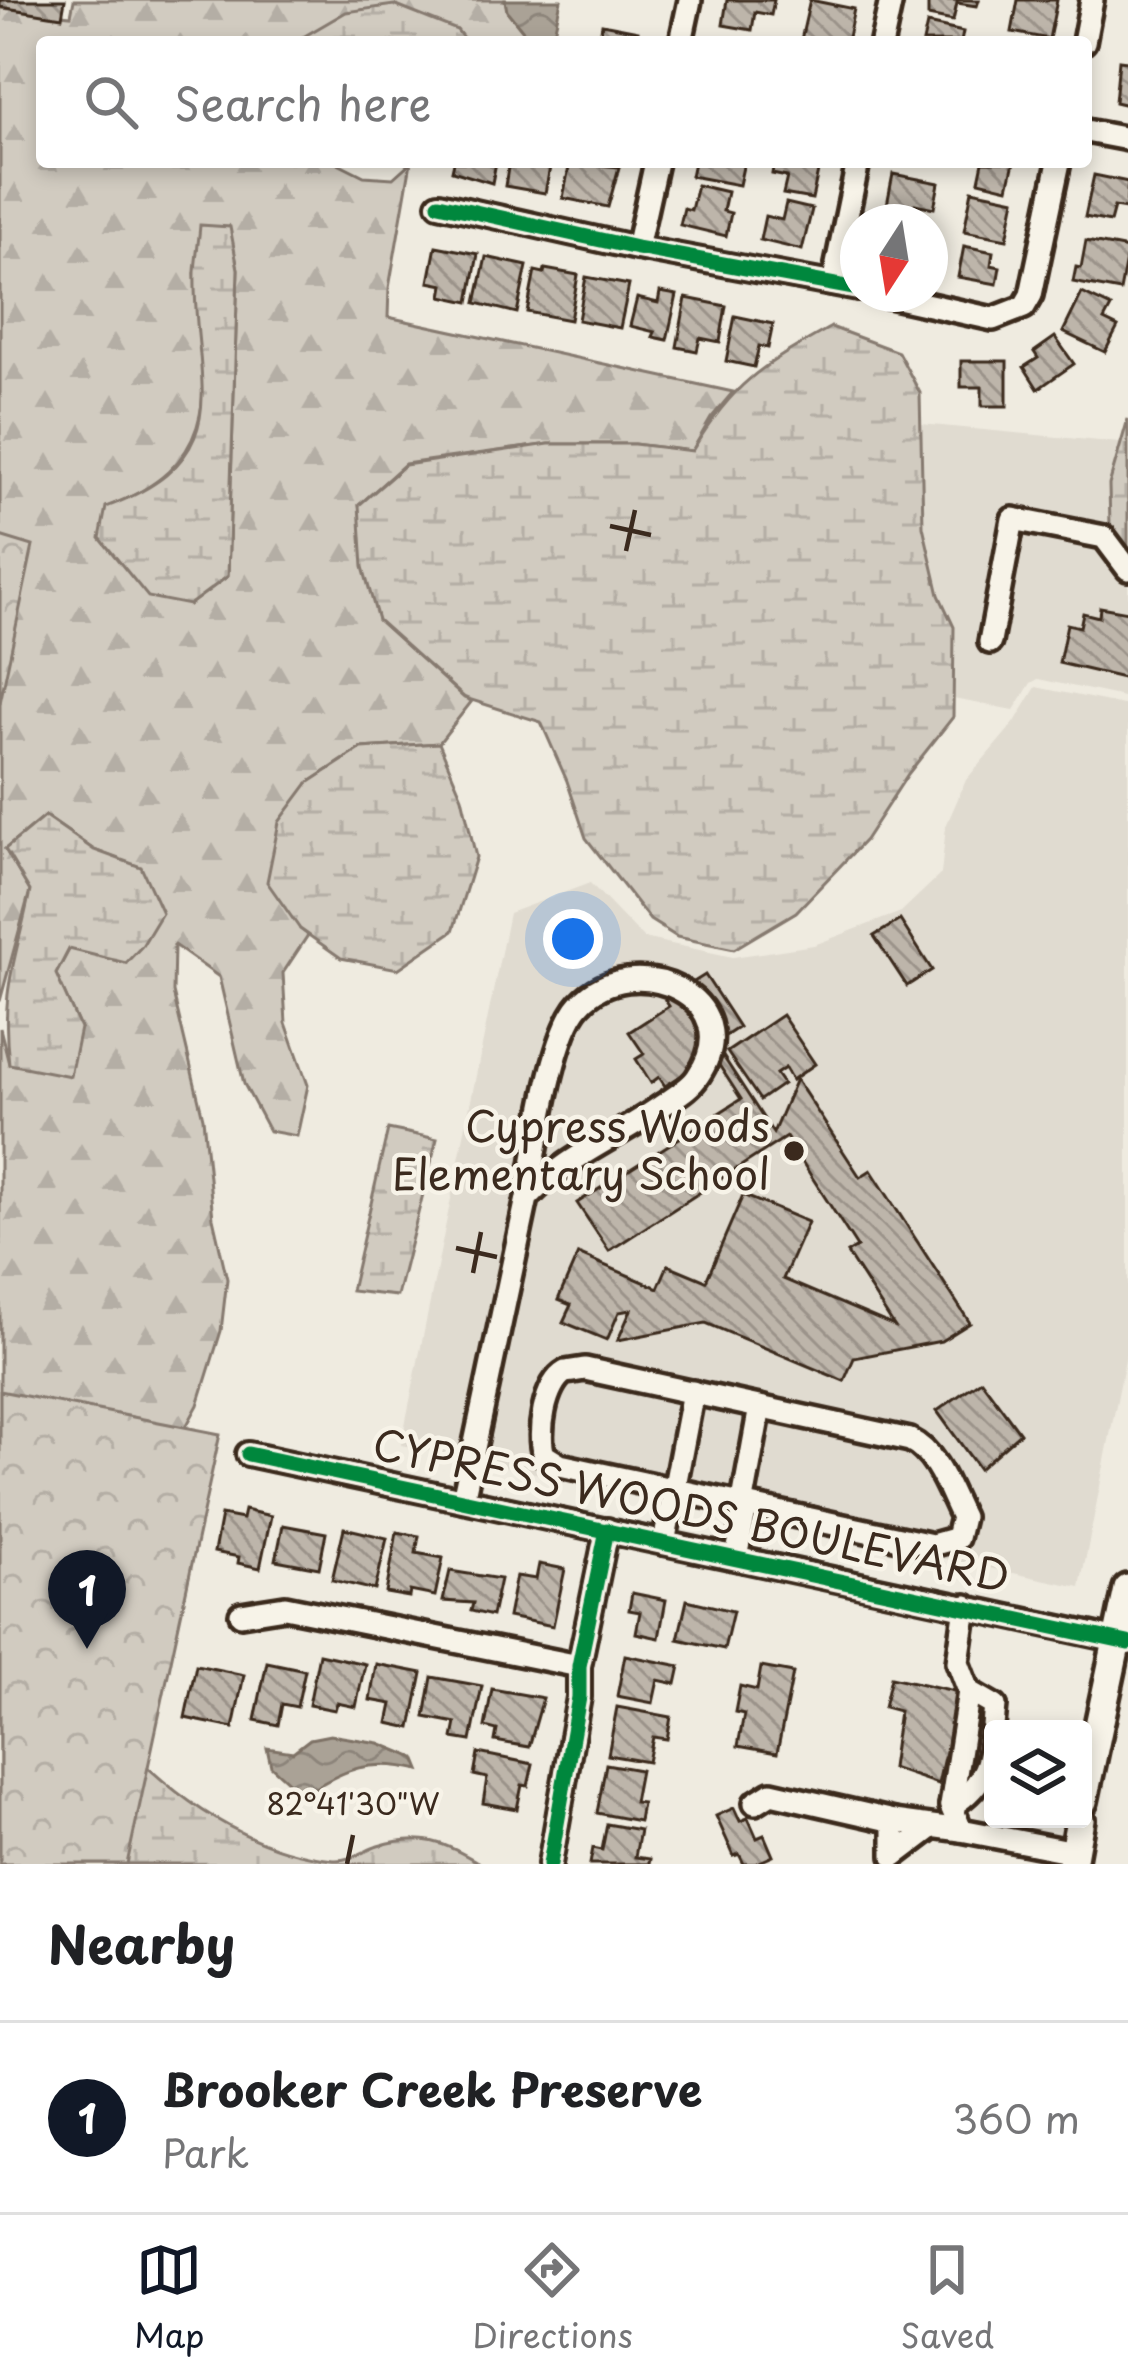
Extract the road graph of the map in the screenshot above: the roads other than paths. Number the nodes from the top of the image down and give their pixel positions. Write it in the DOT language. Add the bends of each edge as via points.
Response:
graph roads {
  1 [pos="690,0"];
  2 [pos="891,0"];
  3 [pos="1092,0"];
  4 [pos="682,36"];
  5 [pos="883,36"];
  6 [pos="1085,36"];
  7 [pos="1092,132"];
  8 [pos="1128,139"];
  9 [pos="655,168"];
  10 [pos="857,168"];
  11 [pos="1058,168"];
  12 [pos="439,204"];
  13 [pos="638,248"];
  14 [pos="833,284"];
  15 [pos="840,285"];
  16 [pos="948,309"];
  17 [pos="1128,569"];
  18 [pos="990,642"];
  19 [pos="527,1198"];
  20 [pos="693,1392"];
  21 [pos="760,1407"];
  22 [pos="248,1454"];
  23 [pos="673,1492"];
  24 [pos="463,1500"];
  25 [pos="744,1506"];
  26 [pos="607,1531"];
  27 [pos="664,1543"];
  28 [pos="736,1558"];
  29 [pos="1128,1589"];
  30 [pos="966,1606"];
  31 [pos="241,1613"];
  32 [pos="1123,1641"];
  33 [pos="579,1666"];
  34 [pos="1092,1765"];
  35 [pos="755,1803"];
  36 [pos="894,1821"];
  37 [pos="932,1828"];
  38 [pos="1078,1828"];
  39 [pos="962,1830"];
  40 [pos="1073,1858"];
  41 [pos="893,1860"];
  42 [pos="550,1864"];
  1 -- 4 [label="street"];
  2 -- 5 [label="street"];
  3 -- 6 [label="street"];
  7 -- 8 [label="street"];
  9 -- 13 [label="street"];
  10 -- 14 [label="street"];
  11 -- 16 [label="street" via="1024,307 993,319"];
  12 -- 13 [label="street"];
  13 -- 14 [label="street"];
  14 -- 15 [label="street"];
  17 -- 18 [label="street" via="1104,537 1013,519"];
  19 -- 19 [label="street" via="565,1027 580,1003 622,980 651,978 704,1007 711,1029 697,1080 548,1176"];
  19 -- 24 [label="street"];
  20 -- 21 [label="street"];
  20 -- 23 [label="street"];
  20 -- 23 [label="street" via="585,1369 552,1385 547,1407 544,1455"];
  21 -- 25 [label="street"];
  21 -- 25 [label="street" via="922,1445 962,1526 957,1538 932,1545"];
  22 -- 24 [label="street, CYPRESS WOODS BOULEVARD"];
  23 -- 25 [label="street"];
  23 -- 27 [label="street"];
  24 -- 26 [label="street, CYPRESS WOODS BOULEVARD"];
  25 -- 28 [label="street"];
  26 -- 27 [label="street, CYPRESS WOODS BOULEVARD"];
  26 -- 33 [label="street"];
  27 -- 28 [label="street, CYPRESS WOODS BOULEVARD"];
  28 -- 30 [label="street, CYPRESS WOODS BOULEVARD"];
  29 -- 32 [label="main road"];
  30 -- 32 [label="street, CYPRESS WOODS BOULEVARD"];
  30 -- 39 [label="street" via="958,1662 969,1691 995,1706 990,1755 975,1791 951,1806"];
  31 -- 33 [label="street" via="285,1607"];
  32 -- 34 [label="main road"];
  33 -- 42 [label="street"];
  35 -- 36 [label="street" via="771,1793"];
  36 -- 37 [label="street"];
  36 -- 41 [label="street"];
  37 -- 39 [label="street"];
  37 -- 41 [label="street"];
  38 -- 40 [label="main road"];
  39 -- 40 [label="street"];
}
